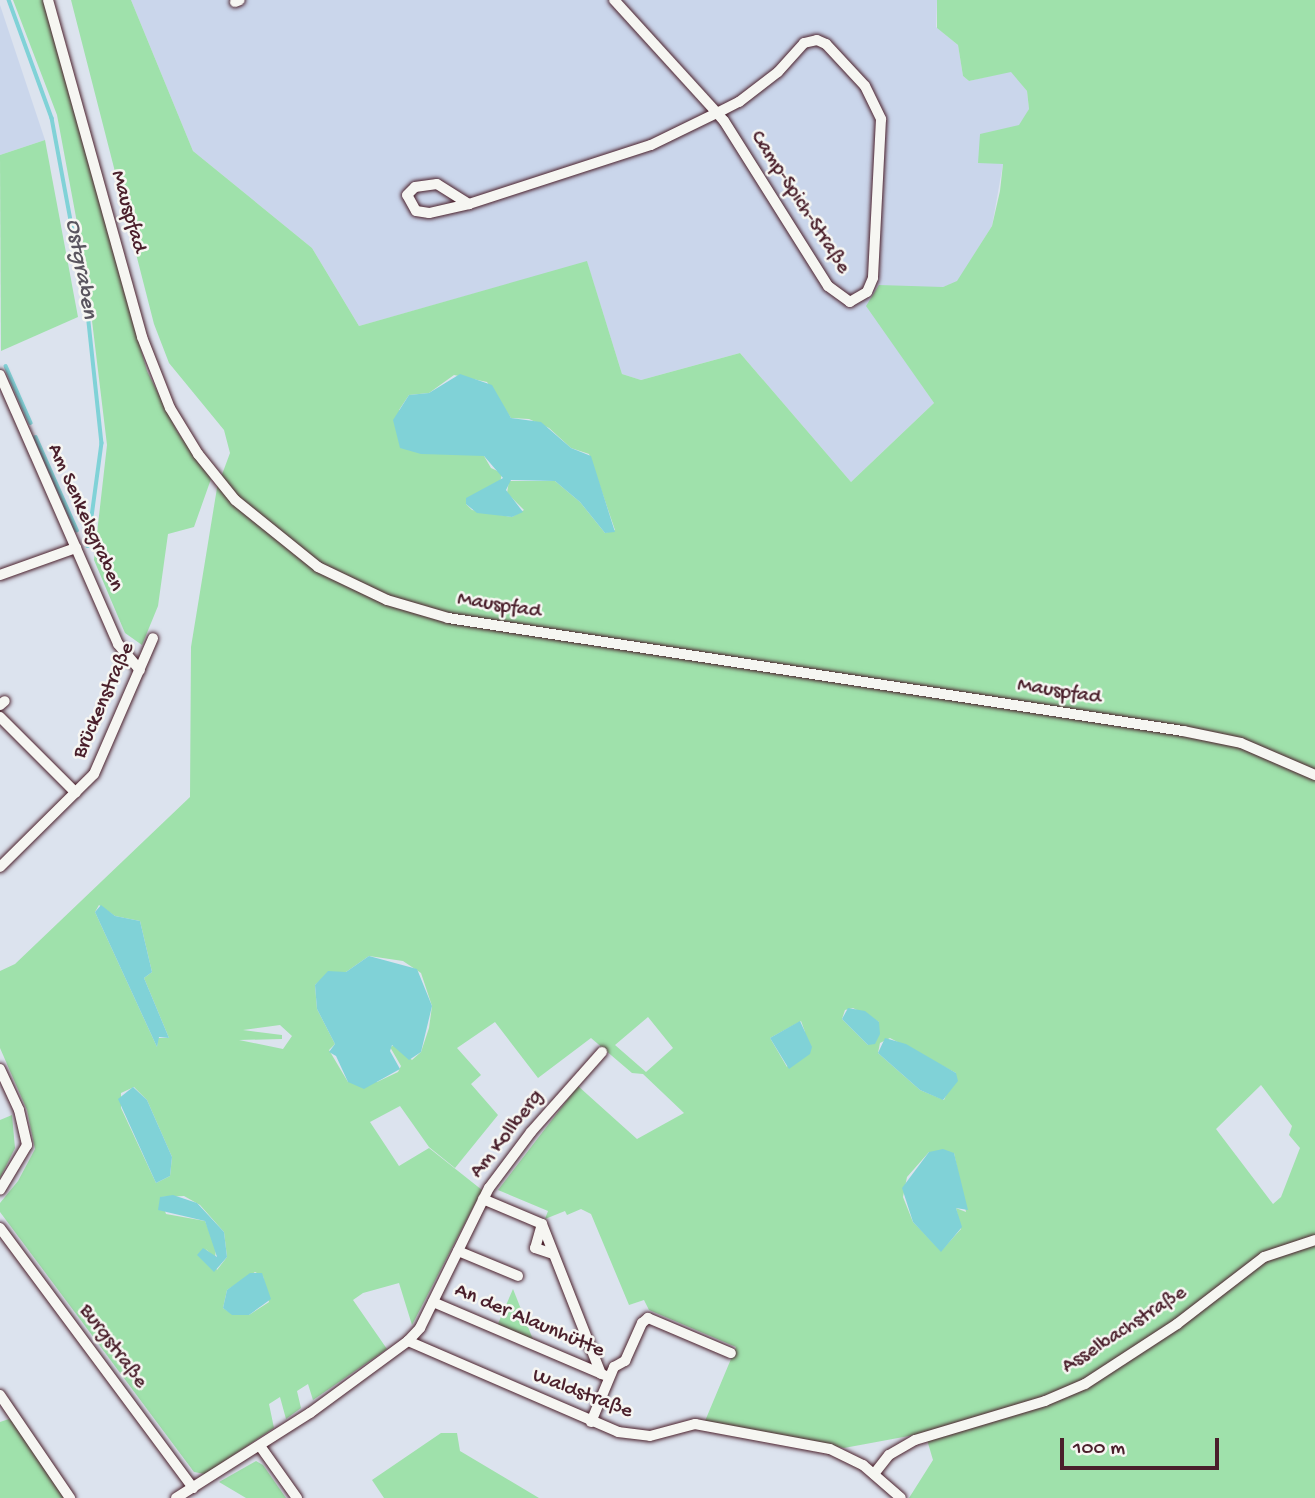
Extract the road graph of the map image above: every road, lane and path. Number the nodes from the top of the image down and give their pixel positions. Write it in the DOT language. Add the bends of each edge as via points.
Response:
graph roads {
  1 [pos="48,0"];
  2 [pos="614,0"];
  3 [pos="717,114"];
  4 [pos="469,204"];
  5 [pos="0,375"];
  6 [pos="76,548"];
  7 [pos="0,575"];
  8 [pos="153,638"];
  9 [pos="140,670"];
  10 [pos="0,718"];
  11 [pos="1315,775"];
  12 [pos="76,793"];
  13 [pos="0,867"];
  14 [pos="602,1052"];
  15 [pos="0,1069"];
  16 [pos="0,1190"];
  17 [pos="483,1199"];
  18 [pos="0,1228"];
  19 [pos="1315,1240"];
  20 [pos="458,1251"];
  21 [pos="518,1276"];
  22 [pos="433,1302"];
  23 [pos="408,1341"];
  24 [pos="732,1353"];
  25 [pos="605,1376"];
  26 [pos="0,1395"];
  27 [pos="11,1409"];
  28 [pos="0,1417"];
  29 [pos="591,1422"];
  30 [pos="260,1446"];
  31 [pos="874,1474"];
  32 [pos="192,1488"];
  33 [pos="70,1498"];
  34 [pos="176,1498"];
  35 [pos="297,1498"];
  36 [pos="901,1498"];
  1 -- 11 [label="street, Mauspfad" via="142,337 170,408 216,477 252,516 303,558 358,588 418,611 510,629 1183,731 1241,744"];
  2 -- 3 [label="street, Camp-Spich-Straße"];
  3 -- 3 [label="street, Camp-Spich-Straße" via="764,85 811,40 826,44 865,86 880,114 882,135 873,278 863,297 843,300 828,286"];
  3 -- 4 [label="street, Camp-Spich-Straße" via="651,145"];
  4 -- 4 [label="street, Camp-Spich-Straße" via="437,184 415,187 407,195 416,211 429,214"];
  5 -- 6 [label="street, Am Senkelsgraben"];
  6 -- 7 [label="street"];
  6 -- 9 [label="street, Am Senkelsgraben" via="118,644"];
  8 -- 9 [label="street, Brückenstraße"];
  9 -- 12 [label="street, Brückenstraße" via="100,765"];
  10 -- 12 [label="street"];
  12 -- 13 [label="street, Brückenstraße"];
  14 -- 17 [label="street, Am Kollberg" via="531,1132"];
  15 -- 16 [label="street" via="19,1110 27,1145"];
  17 -- 20 [label="street, Am Kollberg"];
  17 -- 25 [label="street" via="542,1224 535,1248 554,1254"];
  18 -- 32 [label="street, Burgstraße"];
  19 -- 31 [label="street, Asselbachstraße" via="1264,1257 1177,1324 1085,1384 1045,1401 915,1440 889,1455"];
  20 -- 21 [label="street"];
  20 -- 22 [label="street, Am Kollberg"];
  22 -- 23 [label="street, Am Kollberg"];
  22 -- 25 [label="street, An der Alaunhütte"];
  23 -- 29 [label="street, Waldstraße"];
  23 -- 30 [label="street"];
  24 -- 25 [label="street" via="648,1318 625,1361"];
  25 -- 29 [label="street"];
  26 -- 27 [label="street"];
  27 -- 28 [label="street"];
  27 -- 33 [label="street"];
  29 -- 31 [label="street, Waldstraße" via="636,1436 695,1424 830,1449"];
  30 -- 32 [label="street"];
  30 -- 35 [label="street"];
  31 -- 36 [label="street, Waldstraße"];
  32 -- 34 [label="street"];
}
